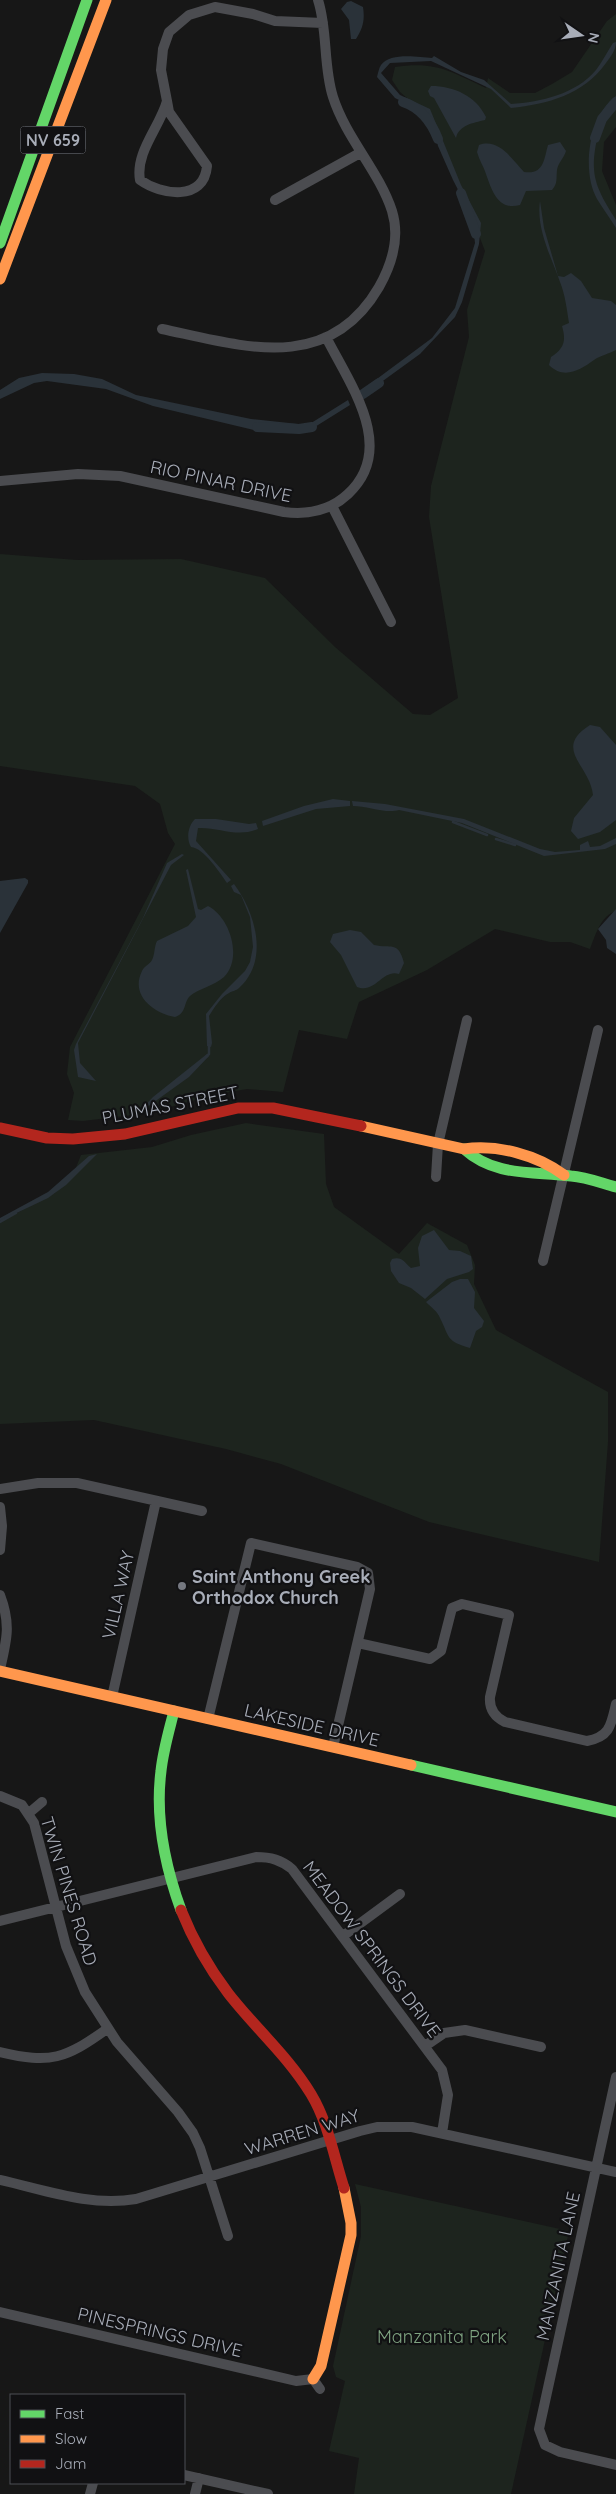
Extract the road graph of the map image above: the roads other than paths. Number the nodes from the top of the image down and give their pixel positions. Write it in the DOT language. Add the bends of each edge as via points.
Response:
graph roads {
  1 [pos="87,0"];
  2 [pos="106,0"];
  3 [pos="318,0"];
  4 [pos="323,23"];
  5 [pos="167,101"];
  6 [pos="360,153"];
  7 [pos="275,200"];
  8 [pos="0,243"];
  9 [pos="0,279"];
  10 [pos="162,329"];
  11 [pos="326,337"];
  12 [pos="0,481"];
  13 [pos="332,506"];
  14 [pos="391,622"];
  15 [pos="467,1020"];
  16 [pos="598,1030"];
  17 [pos="0,1128"];
  18 [pos="438,1144"];
  19 [pos="464,1149"];
  20 [pos="564,1175"];
  21 [pos="436,1177"];
  22 [pos="616,1187"];
  23 [pos="542,1261"];
  24 [pos="0,1489"];
  25 [pos="156,1501"];
  26 [pos="0,1507"];
  27 [pos="202,1512"];
  28 [pos="0,1550"];
  29 [pos="0,1595"];
  30 [pos="358,1643"];
  31 [pos="0,1670"];
  32 [pos="112,1697"];
  33 [pos="616,1704"];
  34 [pos="174,1711"];
  35 [pos="208,1719"];
  36 [pos="333,1747"];
  37 [pos="0,1796"];
  38 [pos="42,1802"];
  39 [pos="615,1812"];
  40 [pos="29,1813"];
  41 [pos="172,1879"];
  42 [pos="400,1894"];
  43 [pos="56,1908"];
  44 [pos="0,1921"];
  45 [pos="343,1936"];
  46 [pos="108,2029"];
  47 [pos="426,2046"];
  48 [pos="541,2047"];
  49 [pos="0,2052"];
  50 [pos="616,2077"];
  51 [pos="442,2133"];
  52 [pos="329,2140"];
  53 [pos="596,2167"];
  54 [pos="616,2172"];
  55 [pos="210,2177"];
  56 [pos="0,2180"];
  57 [pos="228,2236"];
  58 [pos="0,2312"];
  59 [pos="313,2379"];
  60 [pos="320,2389"];
  61 [pos="616,2465"];
  62 [pos="185,2475"];
  63 [pos="199,2478"];
  64 [pos="195,2494"];
  65 [pos="268,2494"];
  1 -- 8 [label="street, NV 659"];
  2 -- 9 [label="street, NV 659"];
  3 -- 4 [label="street"];
  4 -- 5 [label="street" via="275,22 215,7 189,16 169,32 163,49 161,70"];
  4 -- 6 [label="street" via="333,97"];
  5 -- 5 [label="street" via="169,112 207,166 200,184 186,192 163,192 140,180 141,157 163,116"];
  6 -- 7 [label="street"];
  6 -- 11 [label="street" via="392,211 396,236 394,249 384,279 370,300 354,318"];
  10 -- 11 [label="street" via="260,349 293,347"];
  11 -- 13 [label="street, RIO PINAR DRIVE" via="367,420 370,444 360,480"];
  12 -- 13 [label="street, RIO PINAR DRIVE" via="100,474 290,513 308,513"];
  13 -- 14 [label="street"];
  15 -- 18 [label="street"];
  16 -- 20 [label="street"];
  17 -- 18 [label="street, PLUMAS STREET" via="47,1138 91,1138 126,1134 209,1113 256,1107 305,1113"];
  18 -- 19 [label="street, PLUMAS STREET"];
  18 -- 21 [label="street"];
  19 -- 20 [label="street, PLUMAS STREET" via="478,1147 517,1153 552,1166"];
  19 -- 20 [label="street, PLUMAS STREET" via="473,1158 508,1171"];
  20 -- 22 [label="street, PLUMAS STREET"];
  20 -- 23 [label="street"];
  24 -- 25 [label="street" via="38,1483 77,1483"];
  25 -- 27 [label="street"];
  25 -- 32 [label="street, VILLA WAY"];
  26 -- 28 [label="street"];
  29 -- 31 [label="street" via="8,1629"];
  30 -- 33 [label="street" via="430,1659 441,1651 452,1608 462,1604 509,1615 489,1703 495,1716 505,1722 587,1741 599,1739 606,1732"];
  30 -- 35 [label="street" via="370,1589 368,1573 358,1567 251,1543"];
  30 -- 36 [label="street"];
  31 -- 32 [label="street, LAKESIDE DRIVE"];
  32 -- 34 [label="street, LAKESIDE DRIVE"];
  34 -- 35 [label="street, LAKESIDE DRIVE"];
  34 -- 41 [label="street" via="163,1754 159,1799 163,1846"];
  35 -- 36 [label="street, LAKESIDE DRIVE"];
  36 -- 39 [label="street, LAKESIDE DRIVE"];
  37 -- 40 [label="street" via="14,1800"];
  38 -- 40 [label="street"];
  40 -- 43 [label="street, TWIN PINES ROAD"];
  41 -- 43 [label="street, MEADOW SPRINGS DRIVE"];
  41 -- 45 [label="street, MEADOW SPRINGS DRIVE" via="256,1857 276,1859 292,1870"];
  41 -- 52 [label="street" via="188,1927 200,1950 228,1994 304,2081 320,2111"];
  42 -- 45 [label="street"];
  43 -- 44 [label="street, MEADOW SPRINGS DRIVE"];
  43 -- 46 [label="street, TWIN PINES ROAD" via="75,1971"];
  45 -- 47 [label="street, MEADOW SPRINGS DRIVE"];
  46 -- 49 [label="street" via="81,2048 56,2057 28,2058"];
  46 -- 55 [label="street, TWIN PINES ROAD" via="184,2120 200,2148"];
  47 -- 48 [label="street" via="444,2033 464,2030"];
  47 -- 51 [label="street, MEADOW SPRINGS DRIVE" via="446,2082 448,2107"];
  50 -- 53 [label="street, MANZANITA LANE"];
  51 -- 52 [label="street, WARREN WAY" via="394,2126"];
  51 -- 53 [label="street, WARREN WAY"];
  52 -- 55 [label="street, WARREN WAY"];
  52 -- 59 [label="street" via="350,2209 351,2235 321,2366"];
  53 -- 54 [label="street, WARREN WAY"];
  53 -- 61 [label="street, MANZANITA LANE" via="539,2429 545,2445 560,2452"];
  55 -- 56 [label="street, WARREN WAY" via="136,2199 104,2202"];
  55 -- 57 [label="street, TWIN PINES ROAD"];
  58 -- 59 [label="street, PINESPRINGS DRIVE" via="296,2381"];
  59 -- 60 [label="street"];
  62 -- 63 [label="street"];
  63 -- 64 [label="street"];
  63 -- 65 [label="street"];
}
